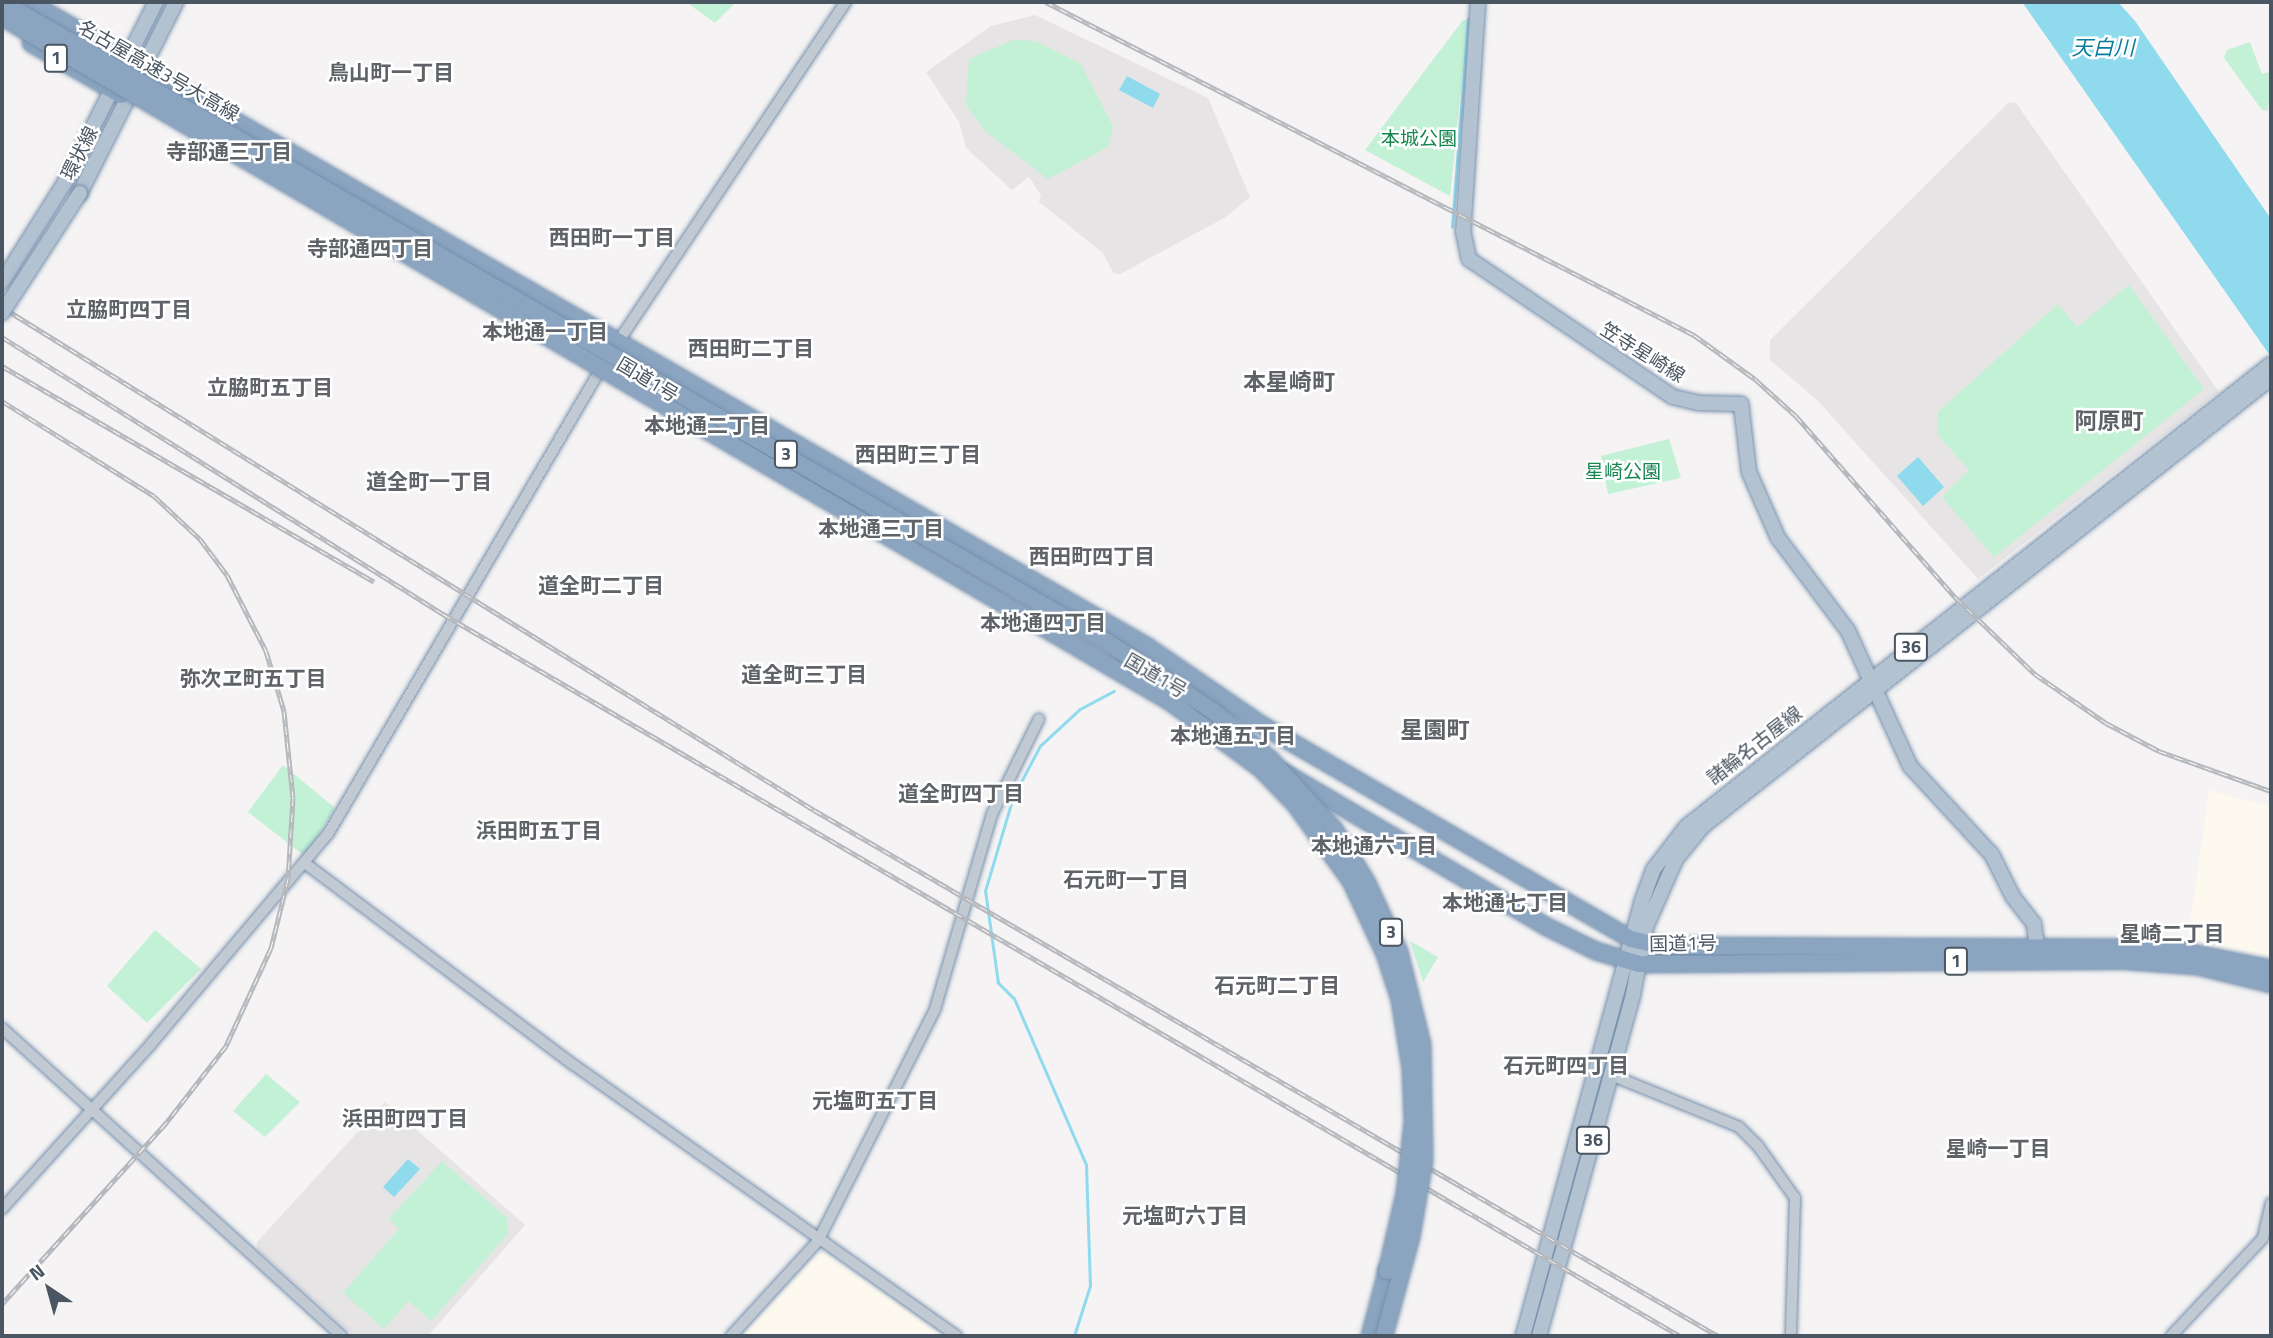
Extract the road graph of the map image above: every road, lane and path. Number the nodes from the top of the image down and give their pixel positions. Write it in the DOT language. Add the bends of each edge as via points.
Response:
graph roads {
  1 [pos="2,2"];
  2 [pos="29,2"];
  3 [pos="156,2"];
  4 [pos="176,2"];
  5 [pos="846,2"];
  6 [pos="1478,2"];
  7 [pos="2,17"];
  8 [pos="2,25"];
  9 [pos="128,59"];
  10 [pos="143,68"];
  11 [pos="111,89"];
  12 [pos="128,99"];
  13 [pos="463,269"];
  14 [pos="2,282"];
  15 [pos="2,313"];
  16 [pos="617,343"];
  17 [pos="2271,364"];
  18 [pos="598,374"];
  19 [pos="2262,381"];
  20 [pos="970,545"];
  21 [pos="1870,686"];
  22 [pos="1039,719"];
  23 [pos="306,864"];
  24 [pos="1637,941"];
  25 [pos="2037,947"];
  26 [pos="1632,962"];
  27 [pos="2271,969"];
  28 [pos="2271,984"];
  29 [pos="2,1028"];
  30 [pos="1611,1075"];
  31 [pos="92,1110"];
  32 [pos="2271,1203"];
  33 [pos="2,1209"];
  34 [pos="818,1241"];
  35 [pos="342,1336"];
  36 [pos="731,1336"];
  37 [pos="957,1336"];
  38 [pos="1370,1336"];
  39 [pos="1384,1336"];
  40 [pos="1523,1336"];
  41 [pos="1539,1336"];
  42 [pos="1791,1336"];
  43 [pos="2171,1336"];
  1 -- 13 [label="highway, 名古屋高速3号大高線 / 3, bridge"];
  2 -- 9 [label="highway, 国道1号 / 1"];
  3 -- 9 [label="main road, 環状線"];
  4 -- 10 [label="main road, 環状線"];
  5 -- 16 [label="street"];
  6 -- 21 [label="main road, 笠寺星崎線" via="1463,231 1469,259 1674,397 1741,404 1756,494 1778,538 1836,611"];
  7 -- 38 [label="highway, 名古屋高速3号大高線 / 3, bridge" via="1201,721 1260,768 1335,856 1373,925 1400,1000 1408,1039 1412,1122 1400,1219"];
  8 -- 11 [label="highway, 国道1号 / 1"];
  9 -- 10 [label="highway, 国道1号 / 1"];
  9 -- 11 [label="main road, 環状線"];
  10 -- 12 [label="main road, 環状線"];
  10 -- 16 [label="highway, 国道1号 / 1"];
  11 -- 12 [label="highway, 国道1号 / 1"];
  11 -- 14 [label="main road, 環状線" via="64,184"];
  12 -- 15 [label="main road, 環状線, bridge" via="80,193"];
  12 -- 18 [label="highway, 国道1号 / 1"];
  13 -- 20 [label="highway, bridge" via="514,307 939,554"];
  13 -- 39 [label="highway, 名古屋高速3号大高線 / 3, bridge" via="1143,664 1236,729 1311,801 1353,859 1390,930 1422,1044 1426,1130 1419,1200"];
  16 -- 18 [label="street"];
  16 -- 20 [label="highway, 国道1号 / 1"];
  17 -- 19 [label="main road, 諸輪名古屋線 / 36"];
  18 -- 23 [label="street" via="423,678"];
  18 -- 26 [label="highway, 国道1号 / 1" via="1545,926"];
  19 -- 21 [label="main road, 諸輪名古屋線 / 36"];
  20 -- 24 [label="highway, 国道1号 / 1" via="1148,647 1265,727"];
  21 -- 24 [label="main road, 諸輪名古屋線 / 36" via="1703,826 1670,870"];
  21 -- 25 [label="main road, 笠寺星崎線" via="1910,766 1992,855 2013,897 2034,924"];
  22 -- 34 [label="street" via="998,795 935,1009"];
  23 -- 31 [label="street"];
  23 -- 34 [label="street" via="472,991"];
  24 -- 25 [label="highway, 国道1号 / 1" via="1662,946"];
  24 -- 26 [label="main road, 諸輪名古屋線 / 36"];
  25 -- 27 [label="highway, 国道1号 / 1" via="2167,948"];
  26 -- 28 [label="highway, 国道1号 / 1" via="2129,961 2197,966"];
  26 -- 30 [label="main road, 諸輪名古屋線 / 36"];
  26 -- 40 [label="main road, 諸輪名古屋線 / 36"];
  29 -- 31 [label="street"];
  30 -- 41 [label="main road, 諸輪名古屋線 / 36"];
  30 -- 42 [label="street" via="1739,1127 1795,1198"];
  31 -- 33 [label="street"];
  31 -- 35 [label="street"];
  32 -- 43 [label="street" via="2263,1238"];
  34 -- 36 [label="street"];
  34 -- 37 [label="street"];
}
